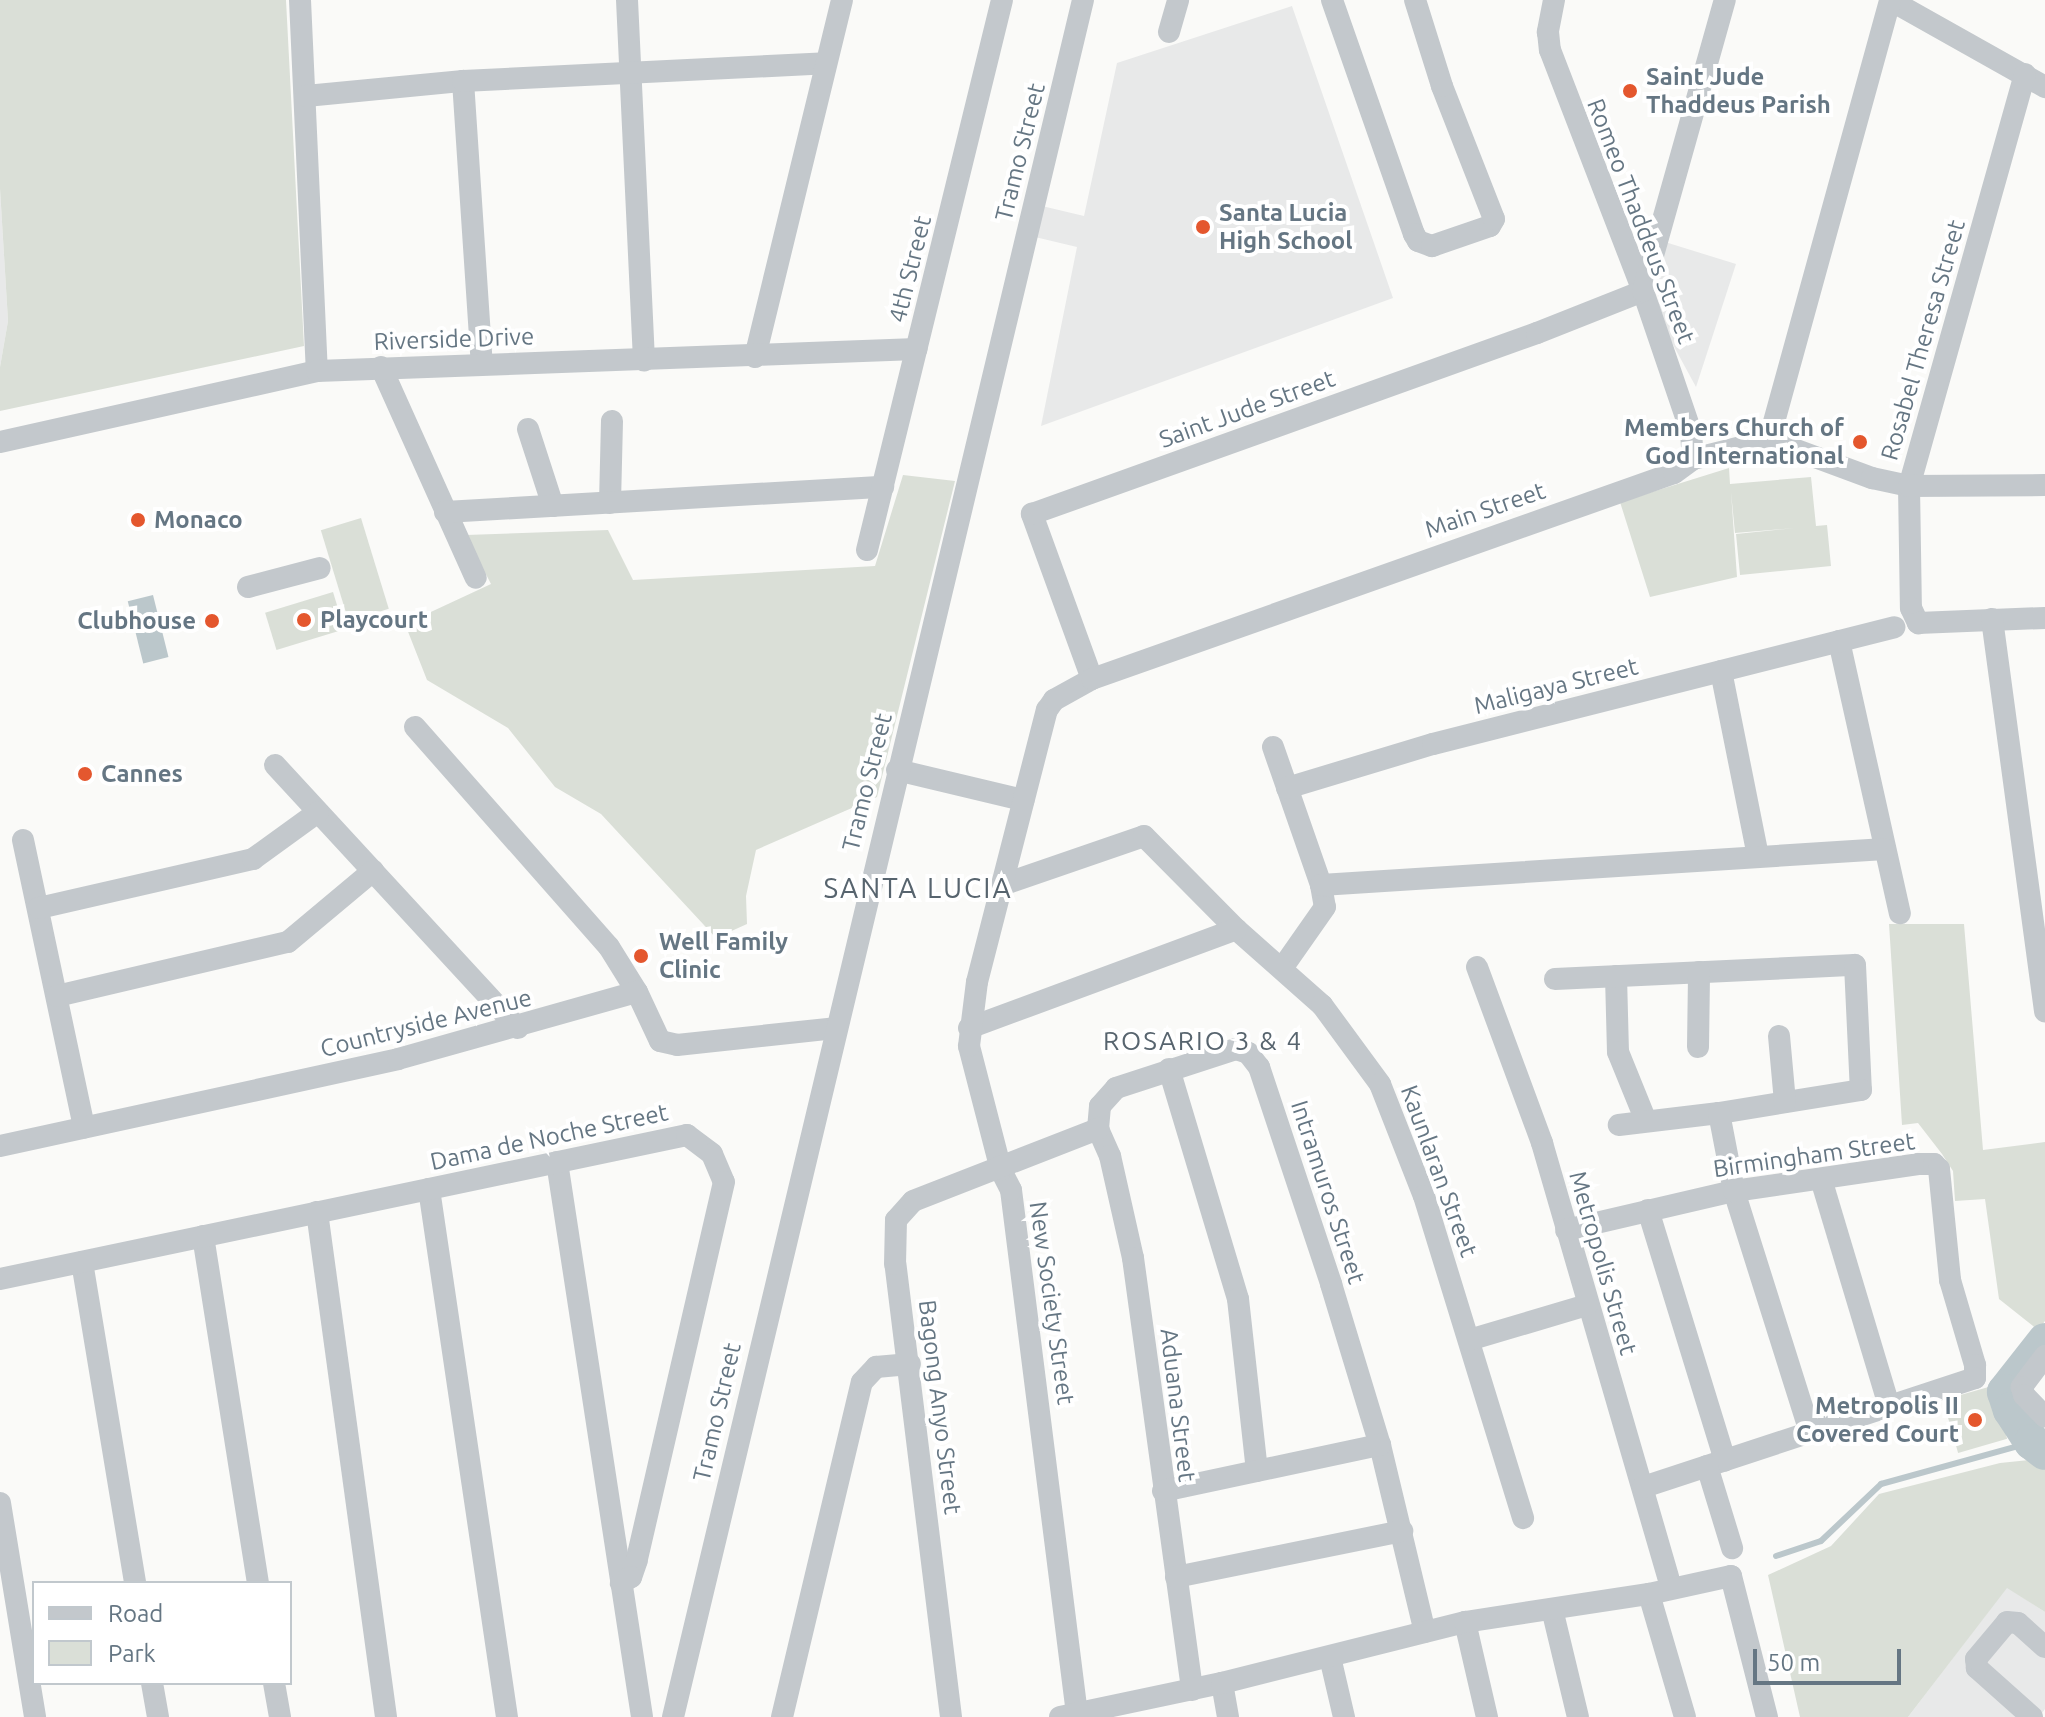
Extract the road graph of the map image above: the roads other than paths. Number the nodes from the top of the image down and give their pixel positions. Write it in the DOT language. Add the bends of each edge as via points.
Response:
graph roads {
  1 [pos="300,0"];
  2 [pos="627,0"];
  3 [pos="842,0"];
  4 [pos="1002,0"];
  5 [pos="1083,0"];
  6 [pos="1178,0"];
  7 [pos="1332,0"];
  8 [pos="1415,0"];
  9 [pos="1554,0"];
  10 [pos="1725,0"];
  11 [pos="1890,0"];
  12 [pos="1169,32"];
  13 [pos="826,63"];
  14 [pos="631,73"];
  15 [pos="2025,74"];
  16 [pos="463,81"];
  17 [pos="2045,87"];
  18 [pos="306,96"];
  19 [pos="1643,291"];
  20 [pos="917,349"];
  21 [pos="755,357"];
  22 [pos="644,361"];
  23 [pos="482,364"];
  24 [pos="381,367"];
  25 [pos="317,371"];
  26 [pos="612,421"];
  27 [pos="528,429"];
  28 [pos="1769,440"];
  29 [pos="0,442"];
  30 [pos="1693,459"];
  31 [pos="2045,485"];
  32 [pos="1909,486"];
  33 [pos="883,487"];
  34 [pos="610,503"];
  35 [pos="553,506"];
  36 [pos="445,512"];
  37 [pos="867,550"];
  38 [pos="320,568"];
  39 [pos="476,578"];
  40 [pos="248,587"];
  41 [pos="2045,618"];
  42 [pos="1992,619"];
  43 [pos="1894,627"];
  44 [pos="1839,641"];
  45 [pos="1721,671"];
  46 [pos="1092,679"];
  47 [pos="415,727"];
  48 [pos="1273,747"];
  49 [pos="275,765"];
  50 [pos="897,770"];
  51 [pos="1287,788"];
  52 [pos="1023,800"];
  53 [pos="318,812"];
  54 [pos="23,840"];
  55 [pos="1885,849"];
  56 [pos="1758,856"];
  57 [pos="373,871"];
  58 [pos="1002,885"];
  59 [pos="1321,885"];
  60 [pos="39,908"];
  61 [pos="1900,913"];
  62 [pos="1236,929"];
  63 [pos="1283,967"];
  64 [pos="1477,967"];
  65 [pos="1699,972"];
  66 [pos="1616,976"];
  67 [pos="1555,979"];
  68 [pos="637,992"];
  69 [pos="57,996"];
  70 [pos="2045,1011"];
  71 [pos="518,1028"];
  72 [pos="835,1028"];
  73 [pos="969,1028"];
  74 [pos="1779,1036"];
  75 [pos="1698,1047"];
  76 [pos="1169,1069"];
  77 [pos="1785,1102"];
  78 [pos="1719,1113"];
  79 [pos="1646,1121"];
  80 [pos="1619,1125"];
  81 [pos="84,1128"];
  82 [pos="1098,1129"];
  83 [pos="0,1146"];
  84 [pos="557,1162"];
  85 [pos="1001,1170"];
  86 [pos="1821,1179"];
  87 [pos="429,1189"];
  88 [pos="1734,1191"];
  89 [pos="1648,1210"];
  90 [pos="317,1212"];
  91 [pos="1566,1230"];
  92 [pos="203,1236"];
  93 [pos="82,1262"];
  94 [pos="0,1279"];
  95 [pos="1587,1305"];
  96 [pos="1469,1340"];
  97 [pos="2045,1356"];
  98 [pos="910,1364"];
  99 [pos="1889,1405"];
  100 [pos="2045,1417"];
  101 [pos="1810,1432"];
  102 [pos="1380,1445"];
  103 [pos="1716,1463"];
  104 [pos="1257,1471"];
  105 [pos="1643,1487"];
  106 [pos="1163,1491"];
  107 [pos="0,1503"];
  108 [pos="1523,1518"];
  109 [pos="1402,1531"];
  110 [pos="1732,1548"];
  111 [pos="1176,1577"];
  112 [pos="1668,1577"];
  113 [pos="135,1581"];
  114 [pos="258,1581"];
  115 [pos="621,1583"];
  116 [pos="1649,1594"];
  117 [pos="1552,1609"];
  118 [pos="1465,1622"];
  119 [pos="1425,1632"];
  120 [pos="2045,1647"];
  121 [pos="1322,1659"];
  122 [pos="1222,1683"];
  123 [pos="152,1685"];
  124 [pos="274,1685"];
  125 [pos="1192,1690"];
  126 [pos="788,1712"];
  127 [pos="1068,1716"];
  128 [pos="35,1717"];
  129 [pos="158,1717"];
  130 [pos="280,1717"];
  131 [pos="386,1717"];
  132 [pos="507,1717"];
  133 [pos="642,1717"];
  134 [pos="673,1717"];
  135 [pos="951,1717"];
  136 [pos="1228,1717"];
  137 [pos="1344,1717"];
  138 [pos="1487,1717"];
  139 [pos="1578,1717"];
  140 [pos="1685,1717"];
  141 [pos="1767,1717"];
  142 [pos="2032,1717"];
  1 -- 18 [label="street"];
  2 -- 14 [label="street"];
  3 -- 13 [label="street"];
  4 -- 20 [label="street, 4th Street"];
  5 -- 50 [label="street, Tramo Street"];
  6 -- 12 [label="street"];
  7 -- 8 [label="street" via="1414,234 1432,246 1494,223"];
  9 -- 19 [label="street, Romeo Thaddeus Street" via="1548,32 1557,73"];
  10 -- 19 [label="street"];
  11 -- 15 [label="street"];
  11 -- 28 [label="street"];
  13 -- 14 [label="street"];
  13 -- 21 [label="street"];
  14 -- 16 [label="street"];
  14 -- 22 [label="street"];
  15 -- 17 [label="street"];
  15 -- 32 [label="street, Rosabel Theresa Street"];
  16 -- 18 [label="street"];
  16 -- 23 [label="street"];
  18 -- 25 [label="street"];
  19 -- 30 [label="street, Romeo Thaddeus Street" via="1691,432"];
  19 -- 46 [label="street, Saint Jude Street" via="1032,514"];
  20 -- 21 [label="street, Riverside Drive"];
  20 -- 33 [label="street, 4th Street"];
  21 -- 22 [label="street, Riverside Drive"];
  22 -- 23 [label="street, Riverside Drive"];
  23 -- 24 [label="street, Riverside Drive"];
  24 -- 25 [label="street, Riverside Drive"];
  24 -- 36 [label="street"];
  25 -- 29 [label="street, Riverside Drive"];
  26 -- 34 [label="street"];
  27 -- 35 [label="street"];
  28 -- 30 [label="street, Main Street"];
  28 -- 32 [label="street"];
  30 -- 46 [label="street, Main Street" via="1674,473"];
  31 -- 32 [label="street"];
  32 -- 42 [label="street, Rosabel Theresa Street" via="1911,608 1918,623"];
  33 -- 34 [label="street"];
  33 -- 37 [label="street, 4th Street"];
  34 -- 35 [label="street"];
  35 -- 36 [label="street"];
  36 -- 39 [label="street"];
  38 -- 40 [label="street"];
  41 -- 42 [label="street"];
  42 -- 70 [label="street"];
  43 -- 44 [label="street, Maligaya Street"];
  44 -- 45 [label="street, Maligaya Street"];
  44 -- 55 [label="street"];
  45 -- 51 [label="street, Maligaya Street" via="1433,744"];
  45 -- 56 [label="street"];
  46 -- 52 [label="street, Main Street" via="1065,692 1047,710"];
  47 -- 68 [label="street" via="609,947"];
  48 -- 51 [label="street"];
  49 -- 53 [label="street"];
  50 -- 52 [label="street"];
  50 -- 72 [label="street, Tramo Street"];
  51 -- 59 [label="street"];
  52 -- 58 [label="street, New Society Street"];
  53 -- 57 [label="street"];
  53 -- 60 [label="street" via="253,859"];
  54 -- 60 [label="street"];
  55 -- 56 [label="street"];
  55 -- 61 [label="street"];
  56 -- 59 [label="street"];
  57 -- 69 [label="street" via="288,942"];
  57 -- 71 [label="street"];
  58 -- 62 [label="street, Kaunlaran Street" via="1144,836"];
  58 -- 73 [label="street, New Society Street"];
  59 -- 63 [label="street" via="1325,907"];
  60 -- 69 [label="street"];
  62 -- 63 [label="street, Kaunlaran Street"];
  62 -- 73 [label="street"];
  63 -- 96 [label="street, Kaunlaran Street" via="1322,1005 1380,1084 1424,1196"];
  64 -- 91 [label="street, Metropolis Street" via="1542,1143"];
  65 -- 66 [label="street"];
  65 -- 75 [label="street"];
  65 -- 77 [label="street" via="1855,965 1861,1090"];
  66 -- 67 [label="street"];
  66 -- 79 [label="street" via="1618,1052"];
  68 -- 71 [label="street, Countryside Avenue"];
  68 -- 72 [label="street" via="660,1041 677,1045"];
  69 -- 81 [label="street"];
  71 -- 81 [label="street, Countryside Avenue"];
  72 -- 134 [label="street, Tramo Street"];
  73 -- 85 [label="street, New Society Street"];
  74 -- 77 [label="street"];
  76 -- 82 [label="street, Intramuros Street" via="1116,1088 1100,1106"];
  76 -- 102 [label="street, Intramuros Street" via="1236,1049 1248,1053 1259,1067"];
  76 -- 104 [label="street" via="1238,1299"];
  77 -- 78 [label="street"];
  78 -- 79 [label="street"];
  78 -- 88 [label="street"];
  79 -- 80 [label="street"];
  81 -- 83 [label="street, Countryside Avenue"];
  82 -- 85 [label="street"];
  82 -- 106 [label="street, Aduana Street" via="1110,1156 1133,1258"];
  84 -- 87 [label="street, Dama de Noche Street"];
  84 -- 115 [label="street"];
  84 -- 115 [label="street, Dama de Noche Street" via="687,1135 712,1154 724,1182 637,1560 631,1577"];
  85 -- 98 [label="street, Bagong Anyo Street" via="913,1201 896,1220 895,1264"];
  85 -- 127 [label="street, New Society Street" via="1011,1190 1046,1448"];
  86 -- 88 [label="street, Birmingham Street"];
  86 -- 99 [label="street"];
  86 -- 99 [label="street, Birmingham Street" via="1918,1164 1939,1169 1950,1280 1977,1375 1969,1382"];
  87 -- 90 [label="street, Dama de Noche Street"];
  87 -- 132 [label="street"];
  88 -- 89 [label="street, Birmingham Street"];
  88 -- 101 [label="street"];
  89 -- 91 [label="street, Birmingham Street"];
  89 -- 103 [label="street"];
  90 -- 92 [label="street, Dama de Noche Street"];
  90 -- 131 [label="street"];
  91 -- 95 [label="street, Metropolis Street"];
  92 -- 93 [label="street, Dama de Noche Street"];
  92 -- 114 [label="street"];
  93 -- 94 [label="street, Dama de Noche Street"];
  93 -- 113 [label="street"];
  95 -- 96 [label="street"];
  95 -- 105 [label="street, Metropolis Street"];
  96 -- 108 [label="street, Kaunlaran Street"];
  97 -- 100 [label="street" via="2022,1387"];
  98 -- 126 [label="street" via="876,1367 862,1382"];
  98 -- 135 [label="street, Bagong Anyo Street"];
  99 -- 101 [label="street, Birmingham Street"];
  101 -- 103 [label="street, Birmingham Street"];
  102 -- 104 [label="street"];
  102 -- 109 [label="street, Intramuros Street"];
  103 -- 105 [label="street, Birmingham Street"];
  103 -- 110 [label="street"];
  104 -- 106 [label="street"];
  105 -- 112 [label="street, Metropolis Street"];
  106 -- 111 [label="street, Aduana Street"];
  107 -- 128 [label="street"];
  109 -- 111 [label="street"];
  109 -- 119 [label="street, Intramuros Street"];
  111 -- 125 [label="street, Aduana Street"];
  115 -- 133 [label="street"];
  116 -- 117 [label="street, New Society Street"];
  116 -- 140 [label="street"];
  116 -- 141 [label="street, New Society Street" via="1731,1576"];
  117 -- 118 [label="street, New Society Street"];
  117 -- 139 [label="street"];
  118 -- 119 [label="street, New Society Street"];
  118 -- 138 [label="street"];
  119 -- 121 [label="street, New Society Street"];
  120 -- 142 [label="street" via="2018,1623 2007,1622 1976,1659 1977,1668"];
  121 -- 122 [label="street, New Society Street"];
  121 -- 137 [label="street"];
  122 -- 125 [label="street, New Society Street"];
  122 -- 136 [label="street"];
  123 -- 129 [label="street"];
  124 -- 130 [label="street"];
  125 -- 127 [label="street, New Society Street"];
}
